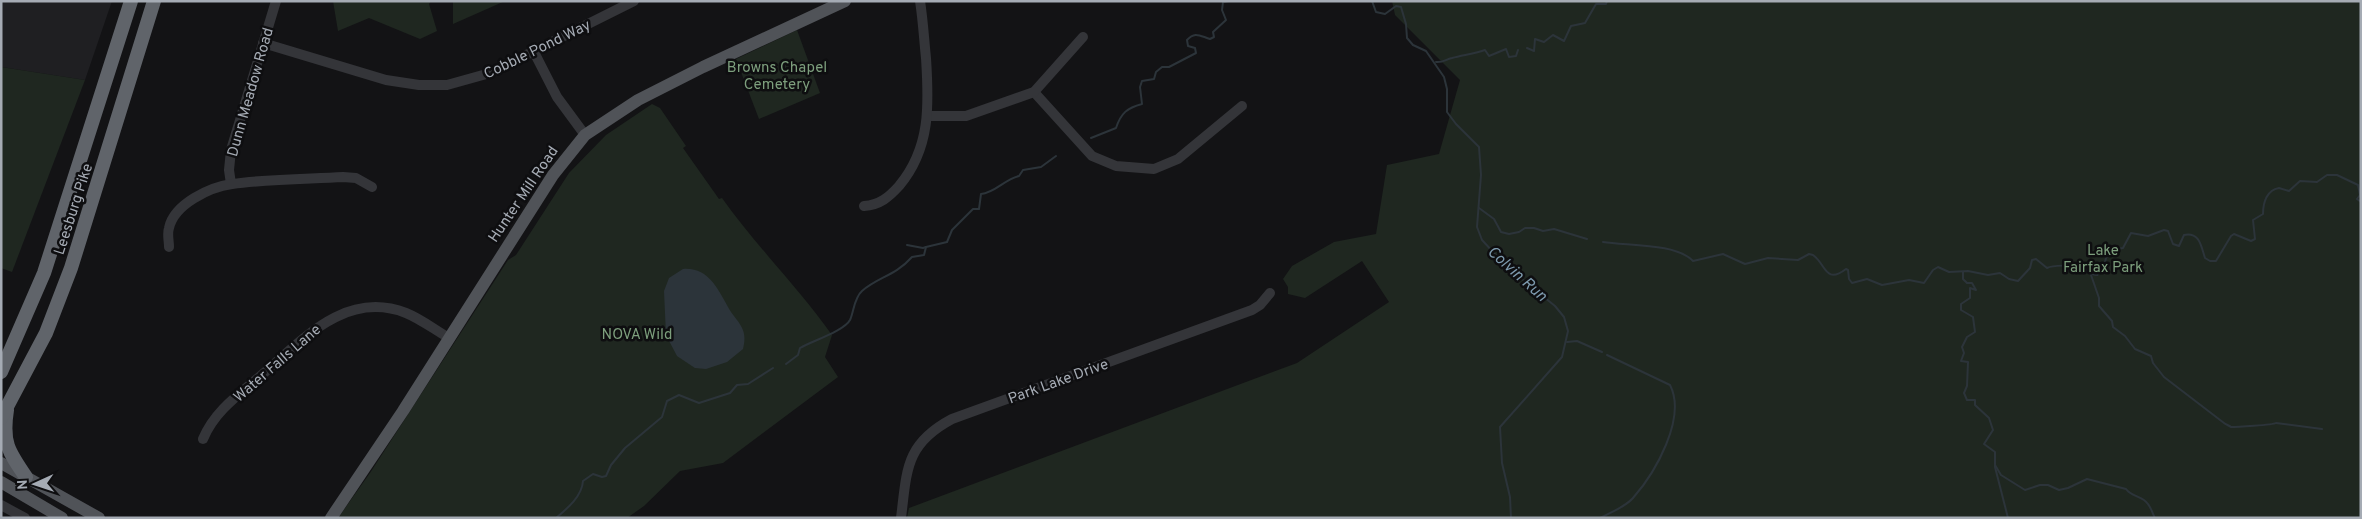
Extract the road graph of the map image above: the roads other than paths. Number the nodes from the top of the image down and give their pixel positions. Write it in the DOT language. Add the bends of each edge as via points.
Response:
graph roads {
  1 [pos="131,1"];
  2 [pos="154,1"];
  3 [pos="276,1"];
  4 [pos="634,1"];
  5 [pos="845,1"];
  6 [pos="920,1"];
  7 [pos="1083,37"];
  8 [pos="263,43"];
  9 [pos="534,52"];
  10 [pos="1034,92"];
  11 [pos="1242,106"];
  12 [pos="928,116"];
  13 [pos="585,136"];
  14 [pos="231,184"];
  15 [pos="372,187"];
  16 [pos="864,206"];
  17 [pos="169,247"];
  18 [pos="1270,293"];
  19 [pos="449,338"];
  20 [pos="1,372"];
  21 [pos="4,414"];
  22 [pos="203,439"];
  23 [pos="1,463"];
  24 [pos="26,477"];
  25 [pos="1,482"];
  26 [pos="1,505"];
  27 [pos="25,518"];
  28 [pos="62,518"];
  29 [pos="99,518"];
  30 [pos="331,518"];
  31 [pos="901,518"];
  1 -- 20 [label="highway, Leesburg Pike" via="50,256"];
  2 -- 21 [label="highway, Leesburg Pike" via="71,268 46,333"];
  3 -- 8 [label="street, Dunn Meadow Road"];
  4 -- 9 [label="street, Cobble Pond Way"];
  5 -- 13 [label="main road, Hunter Mill Road" via="638,100"];
  6 -- 12 [label="street"];
  7 -- 10 [label="street"];
  8 -- 9 [label="street, Cobble Pond Way" via="386,80 419,85 447,85 474,78"];
  8 -- 14 [label="street, Dunn Meadow Road" via="231,150"];
  9 -- 13 [label="street" via="557,98"];
  10 -- 11 [label="street" via="1092,156 1116,166 1135,168 1154,169 1178,159"];
  10 -- 12 [label="street" via="966,116"];
  12 -- 16 [label="street" via="922,144 903,182 885,200"];
  13 -- 19 [label="main road, Hunter Mill Road" via="553,175"];
  14 -- 15 [label="street" via="343,177 356,178"];
  14 -- 17 [label="street" via="196,197 176,213 169,226"];
  18 -- 31 [label="street, Park Lake Drive" via="1252,310 940,426 922,441 910,460"];
  19 -- 22 [label="street, Water Falls Lane" via="418,319 394,310 359,308 336,316 314,330 217,415"];
  19 -- 30 [label="main road, Hunter Mill Road"];
  21 -- 24 [label="highway" via="7,448"];
  23 -- 24 [label="main road"];
  24 -- 29 [label="main road"];
  25 -- 28 [label="main road"];
  26 -- 27 [label="street"];
}
